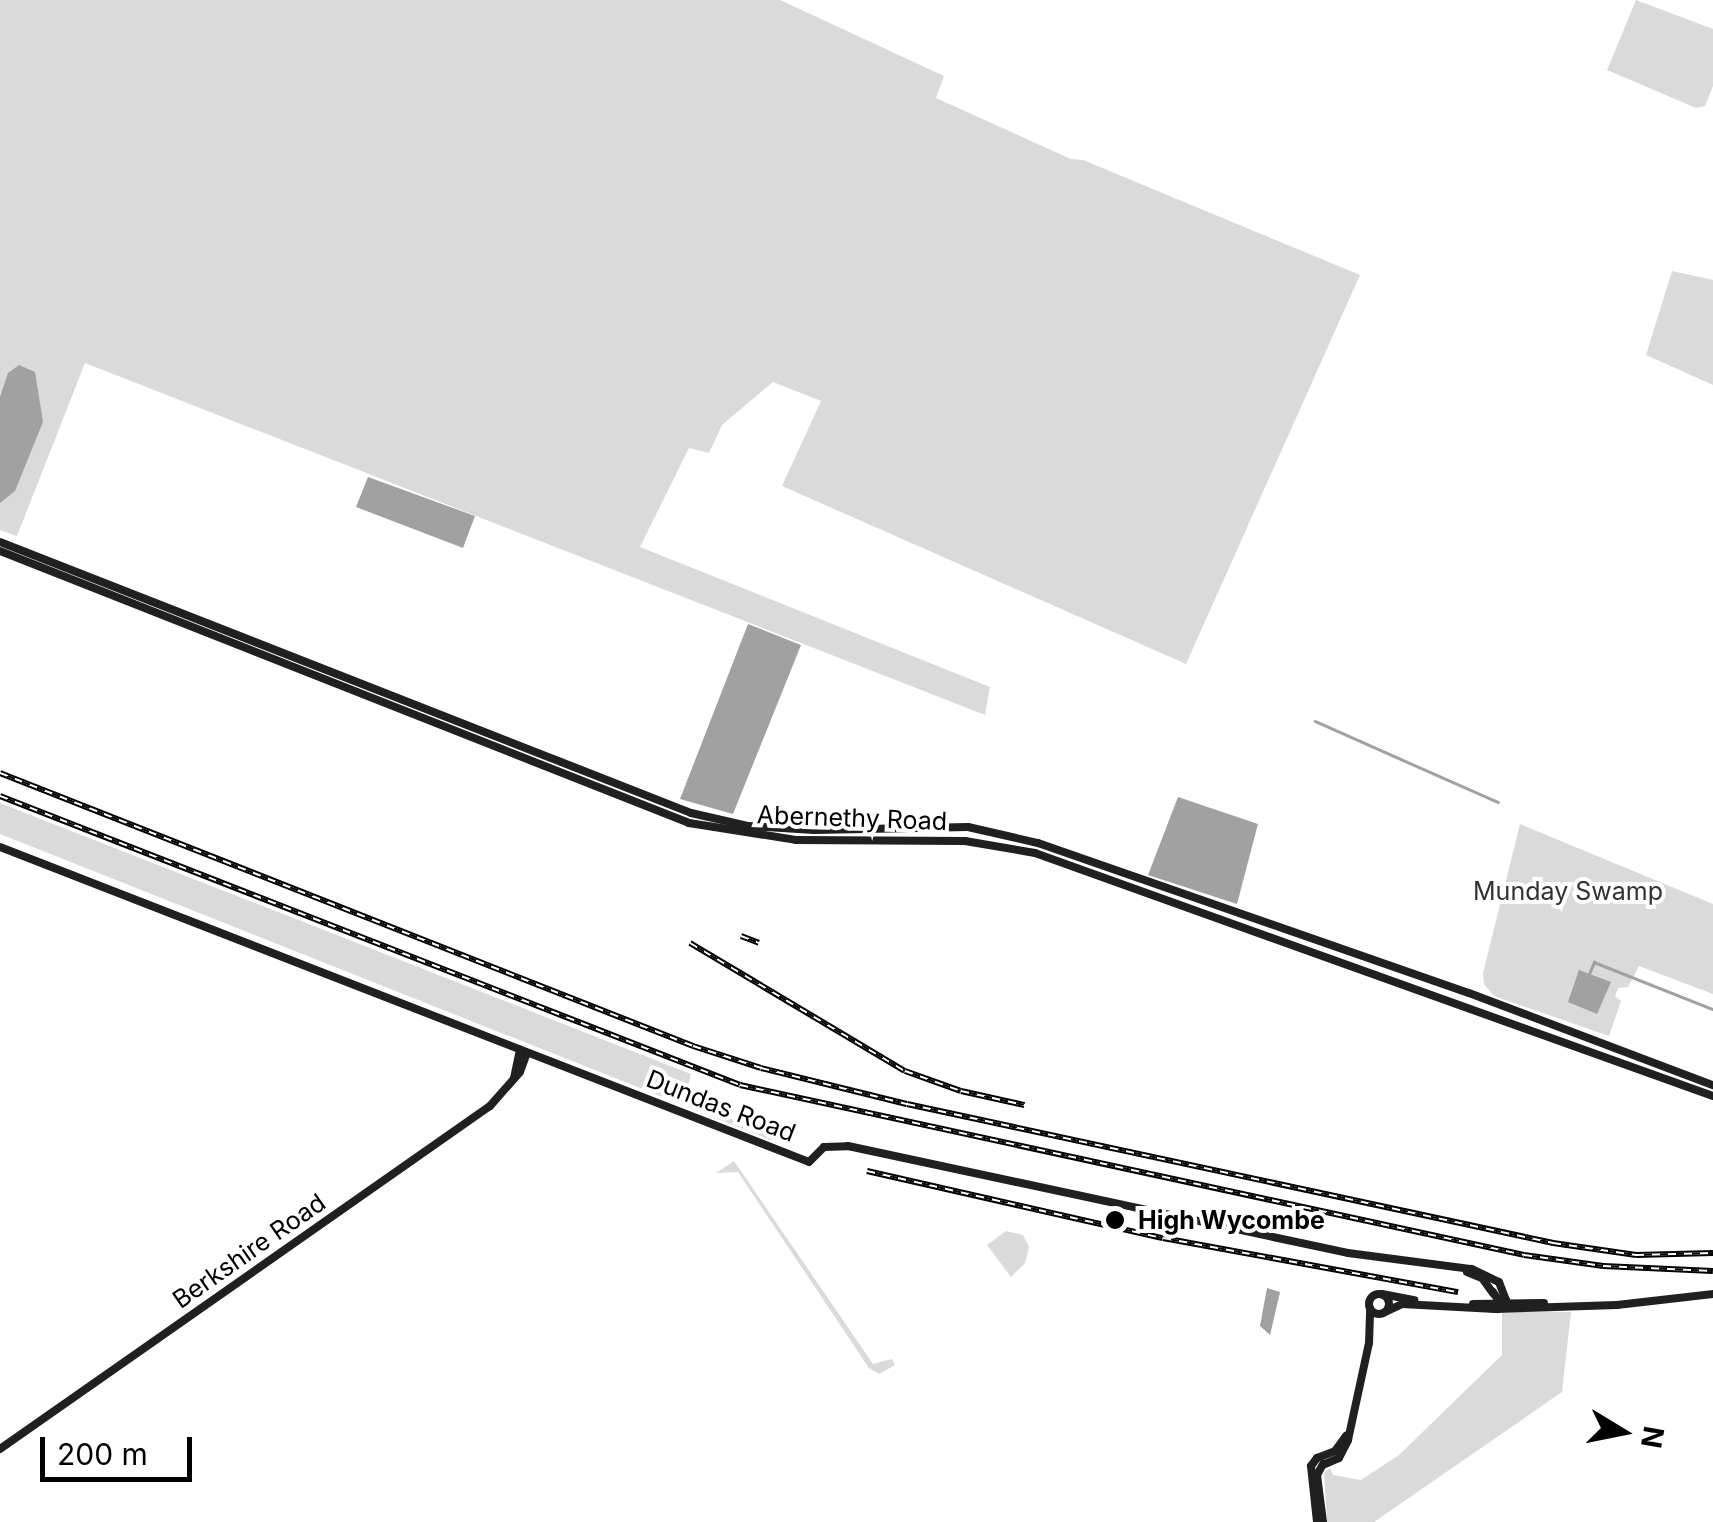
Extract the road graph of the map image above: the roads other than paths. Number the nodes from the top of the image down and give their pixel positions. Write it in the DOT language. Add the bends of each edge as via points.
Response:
graph roads {
  1 [pos="0,542"];
  2 [pos="0,551"];
  3 [pos="296,663"];
  4 [pos="690,818"];
  5 [pos="0,847"];
  6 [pos="523,1051"];
  7 [pos="1713,1085"];
  8 [pos="1713,1096"];
  9 [pos="1453,1268"];
  10 [pos="1499,1282"];
  11 [pos="1493,1292"];
  12 [pos="1382,1294"];
  13 [pos="1713,1294"];
  14 [pos="1411,1302"];
  15 [pos="1516,1303"];
  16 [pos="1486,1304"];
  17 [pos="1501,1306"];
  18 [pos="1573,1306"];
  19 [pos="1370,1310"];
  20 [pos="1386,1312"];
  21 [pos="1369,1344"];
  22 [pos="1348,1432"];
  23 [pos="0,1449"];
  24 [pos="1320,1522"];
  1 -- 3 [label="main road, Abernethy Road"];
  2 -- 3 [label="main road, Abernethy Road"];
  3 -- 4 [label="main road, Abernethy Road"];
  4 -- 7 [label="main road, Abernethy Road" via="814,830 968,828 1038,843"];
  4 -- 8 [label="main road, Abernethy Road" via="796,840 966,841 1034,853"];
  5 -- 6 [label="main road, Dundas Road"];
  6 -- 9 [label="main road, Dundas Road" via="810,1162 824,1147 848,1146 1348,1253"];
  6 -- 23 [label="main road, Berkshire Road" via="514,1078 490,1106"];
  9 -- 10 [label="main road, Dundas Road" via="1477,1270"];
  9 -- 11 [label="main road, Dundas Road" via="1482,1278"];
  10 -- 15 [label="main road"];
  10 -- 17 [label="main road"];
  11 -- 16 [label="main road"];
  11 -- 17 [label="main road"];
  12 -- 14 [label="main road"];
  12 -- 19 [label="main road" via="1370,1299"];
  12 -- 20 [label="main road" via="1389,1302"];
  13 -- 18 [label="main road"];
  14 -- 16 [label="main road"];
  14 -- 17 [label="main road"];
  14 -- 20 [label="main road"];
  15 -- 17 [label="main road"];
  15 -- 18 [label="main road"];
  16 -- 17 [label="main road"];
  17 -- 18 [label="main road"];
  19 -- 20 [label="main road"];
  19 -- 21 [label="main road"];
  20 -- 21 [label="main road"];
  21 -- 22 [label="main road"];
  22 -- 24 [label="main road" via="1341,1455 1318,1472"];
  22 -- 24 [label="main road" via="1335,1451 1312,1464"];
}
